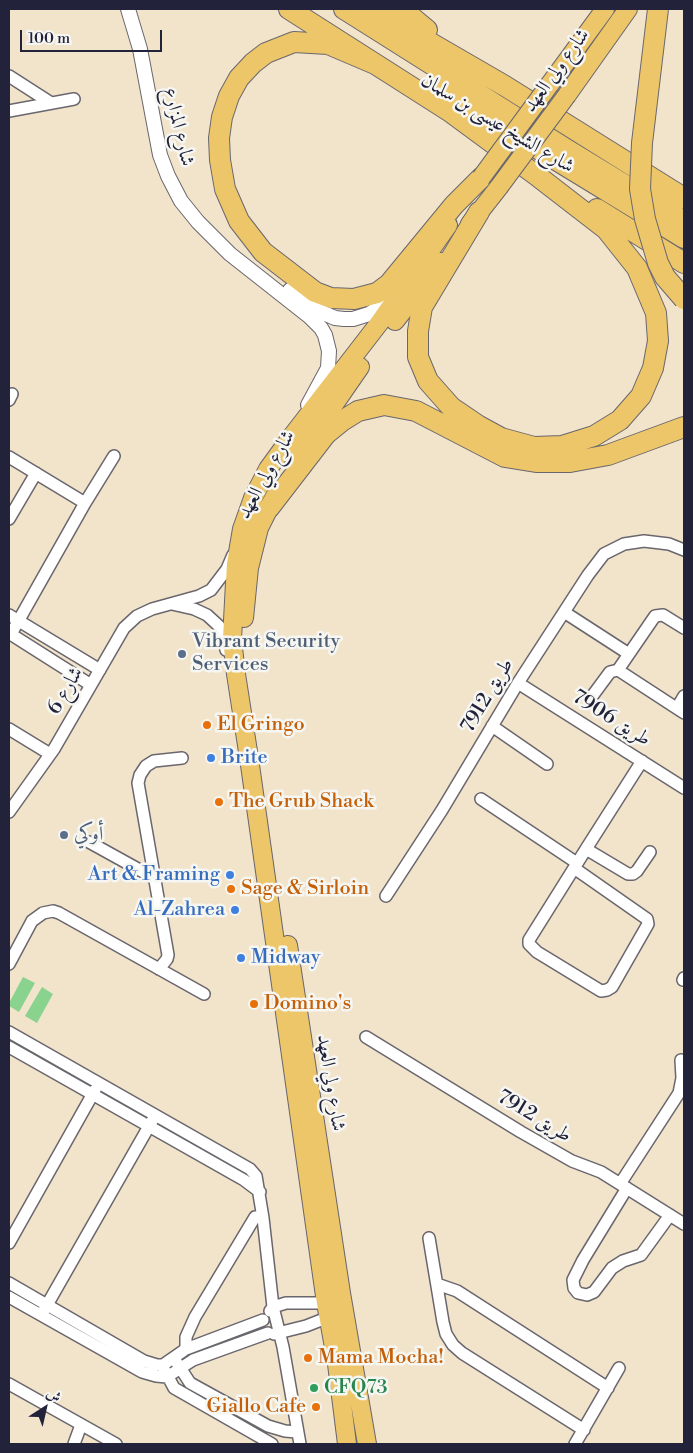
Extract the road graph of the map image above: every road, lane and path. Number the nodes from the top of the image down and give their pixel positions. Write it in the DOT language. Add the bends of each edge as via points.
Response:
graph roads {
  1 [pos="128,9"];
  2 [pos="289,9"];
  3 [pos="310,9"];
  4 [pos="344,9"];
  5 [pos="372,9"];
  6 [pos="402,9"];
  7 [pos="605,9"];
  8 [pos="628,9"];
  9 [pos="658,9"];
  10 [pos="375,64"];
  11 [pos="9,76"];
  12 [pos="505,86"];
  13 [pos="74,99"];
  14 [pos="51,103"];
  15 [pos="9,111"];
  16 [pos="449,111"];
  17 [pos="627,163"];
  18 [pos="481,178"];
  19 [pos="684,186"];
  20 [pos="684,198"];
  21 [pos="479,212"];
  22 [pos="684,221"];
  23 [pos="684,238"];
  24 [pos="217,241"];
  25 [pos="684,263"];
  26 [pos="414,275"];
  27 [pos="684,299"];
  28 [pos="684,427"];
  29 [pos="292,436"];
  30 [pos="114,456"];
  31 [pos="9,457"];
  32 [pos="36,473"];
  33 [pos="85,503"];
  34 [pos="269,508"];
  35 [pos="9,519"];
  36 [pos="242,528"];
  37 [pos="684,550"];
  38 [pos="168,604"];
  39 [pos="564,612"];
  40 [pos="14,618"];
  41 [pos="684,628"];
  42 [pos="10,634"];
  43 [pos="629,654"];
  44 [pos="100,670"];
  45 [pos="618,670"];
  46 [pos="518,683"];
  47 [pos="91,685"];
  48 [pos="593,695"];
  49 [pos="684,696"];
  50 [pos="240,700"];
  51 [pos="680,710"];
  52 [pos="492,726"];
  53 [pos="9,729"];
  54 [pos="50,754"];
  55 [pos="182,758"];
  56 [pos="642,761"];
  57 [pos="547,764"];
  58 [pos="684,788"];
  59 [pos="481,799"];
  60 [pos="9,812"];
  61 [pos="89,842"];
  62 [pos="586,849"];
  63 [pos="650,852"];
  64 [pos="576,865"];
  65 [pos="156,879"];
  66 [pos="386,896"];
  67 [pos="9,964"];
  68 [pos="159,969"];
  69 [pos="204,994"];
  70 [pos="9,1032"];
  71 [pos="366,1037"];
  72 [pos="9,1047"];
  73 [pos="681,1060"];
  74 [pos="98,1084"];
  75 [pos="92,1095"];
  76 [pos="155,1115"];
  77 [pos="149,1126"];
  78 [pos="624,1186"];
  79 [pos="260,1192"];
  80 [pos="670,1215"];
  81 [pos="263,1218"];
  82 [pos="684,1224"];
  83 [pos="430,1238"];
  84 [pos="9,1243"];
  85 [pos="9,1283"];
  86 [pos="437,1284"];
  87 [pos="9,1296"];
  88 [pos="273,1307"];
  89 [pos="44,1310"];
  90 [pos="327,1310"];
  91 [pos="263,1320"];
  92 [pos="273,1333"];
  93 [pos="186,1349"];
  94 [pos="177,1363"];
  95 [pos="163,1365"];
  96 [pos="619,1368"];
  97 [pos="167,1377"];
  98 [pos="9,1384"];
  99 [pos="608,1388"];
  100 [pos="359,1396"];
  101 [pos="82,1425"];
  102 [pos="584,1430"];
  103 [pos="297,1432"];
  104 [pos="74,1444"];
  105 [pos="116,1444"];
  106 [pos="272,1444"];
  107 [pos="300,1444"];
  108 [pos="347,1444"];
  109 [pos="367,1444"];
  110 [pos="575,1444"];
  1 -- 24 [label="street, شارع المزارع" via="140,49 164,166 189,212"];
  2 -- 10 [label="highway"];
  3 -- 23 [label="highway, شارع الشيخ عيسى بن سلمان"];
  4 -- 22 [label="highway, شارع الشيخ عيسى بن سلمان"];
  5 -- 12 [label="highway"];
  6 -- 12 [label="highway" via="439,40"];
  7 -- 18 [label="main road, شارع ولي العهد, bridge"];
  8 -- 21 [label="main road, شارع ولي العهد, bridge"];
  9 -- 27 [label="highway, bridge" via="642,143 640,189 648,234 658,263 664,277"];
  10 -- 16 [label="highway"];
  10 -- 18 [label="highway" via="328,44 294,42 266,54 239,78 222,117 220,160 225,189 239,221 263,252 315,292 331,298 354,300 377,293 389,284 454,205"];
  11 -- 14 [label="street"];
  12 -- 17 [label="highway"];
  13 -- 14 [label="street"];
  14 -- 15 [label="street"];
  16 -- 21 [label="highway" via="606,229 637,268 656,313 658,341 653,368 641,396 620,420 594,436 562,446 534,447 501,438 451,406 428,381 418,357 422,307"];
  16 -- 25 [label="highway"];
  17 -- 19 [label="highway"];
  17 -- 20 [label="highway"];
  18 -- 26 [label="main road, شارع ولي العهد"];
  21 -- 34 [label="main road, شارع ولي العهد" via="354,375 304,446"];
  24 -- 26 [label="street, شارع المزارع" via="319,311 336,318 353,319 369,314"];
  24 -- 29 [label="street, شارع المزارع" via="310,317 325,335 330,351 328,368"];
  26 -- 29 [label="main road, شارع ولي العهد"];
  28 -- 34 [label="highway" via="608,455 570,462 536,462 505,457 416,411 384,405 358,411 326,434"];
  29 -- 36 [label="main road, شارع ولي العهد" via="252,498"];
  30 -- 33 [label="street"];
  31 -- 32 [label="street"];
  32 -- 33 [label="street"];
  32 -- 35 [label="street"];
  33 -- 40 [label="street"];
  34 -- 100 [label="main road, شارع ولي العهد" via="259,528 249,568 244,608 246,673"];
  36 -- 38 [label="street, شارع 6" via="227,569 211,590"];
  36 -- 50 [label="main road, شارع ولي العهد" via="236,564 232,639"];
  37 -- 39 [label="street, طريق 7912" via="669,544 644,541 624,544 604,554"];
  38 -- 44 [label="street, شارع 6" via="136,616 117,639"];
  38 -- 50 [label="street" via="194,609 219,626 229,680"];
  39 -- 43 [label="street"];
  39 -- 46 [label="street, طريق 7912"];
  40 -- 42 [label="street"];
  40 -- 44 [label="street"];
  41 -- 43 [label="street" via="663,615 655,616"];
  42 -- 47 [label="street"];
  43 -- 45 [label="street"];
  44 -- 47 [label="street, شارع 6"];
  45 -- 48 [label="street" via="610,672"];
  45 -- 51 [label="street"];
  46 -- 52 [label="street, طريق 7912"];
  46 -- 56 [label="street, طريق 7906"];
  47 -- 54 [label="street, شارع 6"];
  49 -- 51 [label="street"];
  50 -- 90 [label="main road, شارع ولي العهد"];
  52 -- 57 [label="street"];
  52 -- 66 [label="street, طريق 7912"];
  53 -- 54 [label="street"];
  54 -- 60 [label="street, شارع 6"];
  55 -- 65 [label="street" via="154,761 146,766 138,783"];
  56 -- 58 [label="street, طريق 7906"];
  56 -- 62 [label="street"];
  59 -- 64 [label="street"];
  61 -- 65 [label="street"];
  62 -- 63 [label="street" via="628,874 637,871"];
  62 -- 64 [label="street"];
  64 -- 64 [label="street" via="529,940 537,952 601,991 607,990 612,987 648,924 647,919"];
  65 -- 68 [label="street" via="168,955"];
  67 -- 68 [label="street" via="32,921 53,911"];
  68 -- 69 [label="street"];
  70 -- 74 [label="street"];
  71 -- 78 [label="street, طريق 7912" via="521,1132"];
  72 -- 75 [label="street"];
  73 -- 78 [label="street" via="679,1093"];
  74 -- 75 [label="street"];
  74 -- 76 [label="street"];
  75 -- 77 [label="street"];
  75 -- 84 [label="street"];
  76 -- 77 [label="street"];
  76 -- 79 [label="street" via="250,1169 256,1176"];
  77 -- 79 [label="street"];
  77 -- 89 [label="street"];
  78 -- 80 [label="street, طريق 7912"];
  78 -- 80 [label="street" via="576,1273 572,1285 578,1293 594,1292 612,1268 642,1255"];
  79 -- 81 [label="street"];
  80 -- 82 [label="street, طريق 7912"];
  81 -- 88 [label="street"];
  81 -- 93 [label="street" via="255,1218 191,1323"];
  83 -- 86 [label="street"];
  85 -- 89 [label="street"];
  86 -- 99 [label="street" via="463,1294"];
  86 -- 102 [label="street" via="446,1334 457,1349"];
  87 -- 89 [label="street"];
  88 -- 90 [label="street" via="286,1303"];
  88 -- 91 [label="street"];
  88 -- 92 [label="street"];
  89 -- 95 [label="street" via="144,1361"];
  89 -- 97 [label="street" via="142,1372"];
  90 -- 92 [label="street" via="306,1326"];
  90 -- 100 [label="main road" via="336,1313 346,1363"];
  90 -- 108 [label="main road, شارع ولي العهد"];
  91 -- 92 [label="street"];
  91 -- 93 [label="street"];
  92 -- 94 [label="street"];
  92 -- 103 [label="street"];
  93 -- 94 [label="street"];
  94 -- 95 [label="street"];
  94 -- 97 [label="street"];
  94 -- 103 [label="street" via="190,1383 268,1426"];
  95 -- 97 [label="street"];
  96 -- 99 [label="street"];
  97 -- 106 [label="street" via="174,1388"];
  98 -- 101 [label="street"];
  99 -- 102 [label="street"];
  100 -- 109 [label="main road, شارع ولي العهد"];
  101 -- 104 [label="street"];
  101 -- 105 [label="street"];
  102 -- 110 [label="street"];
  103 -- 107 [label="street"];
}
